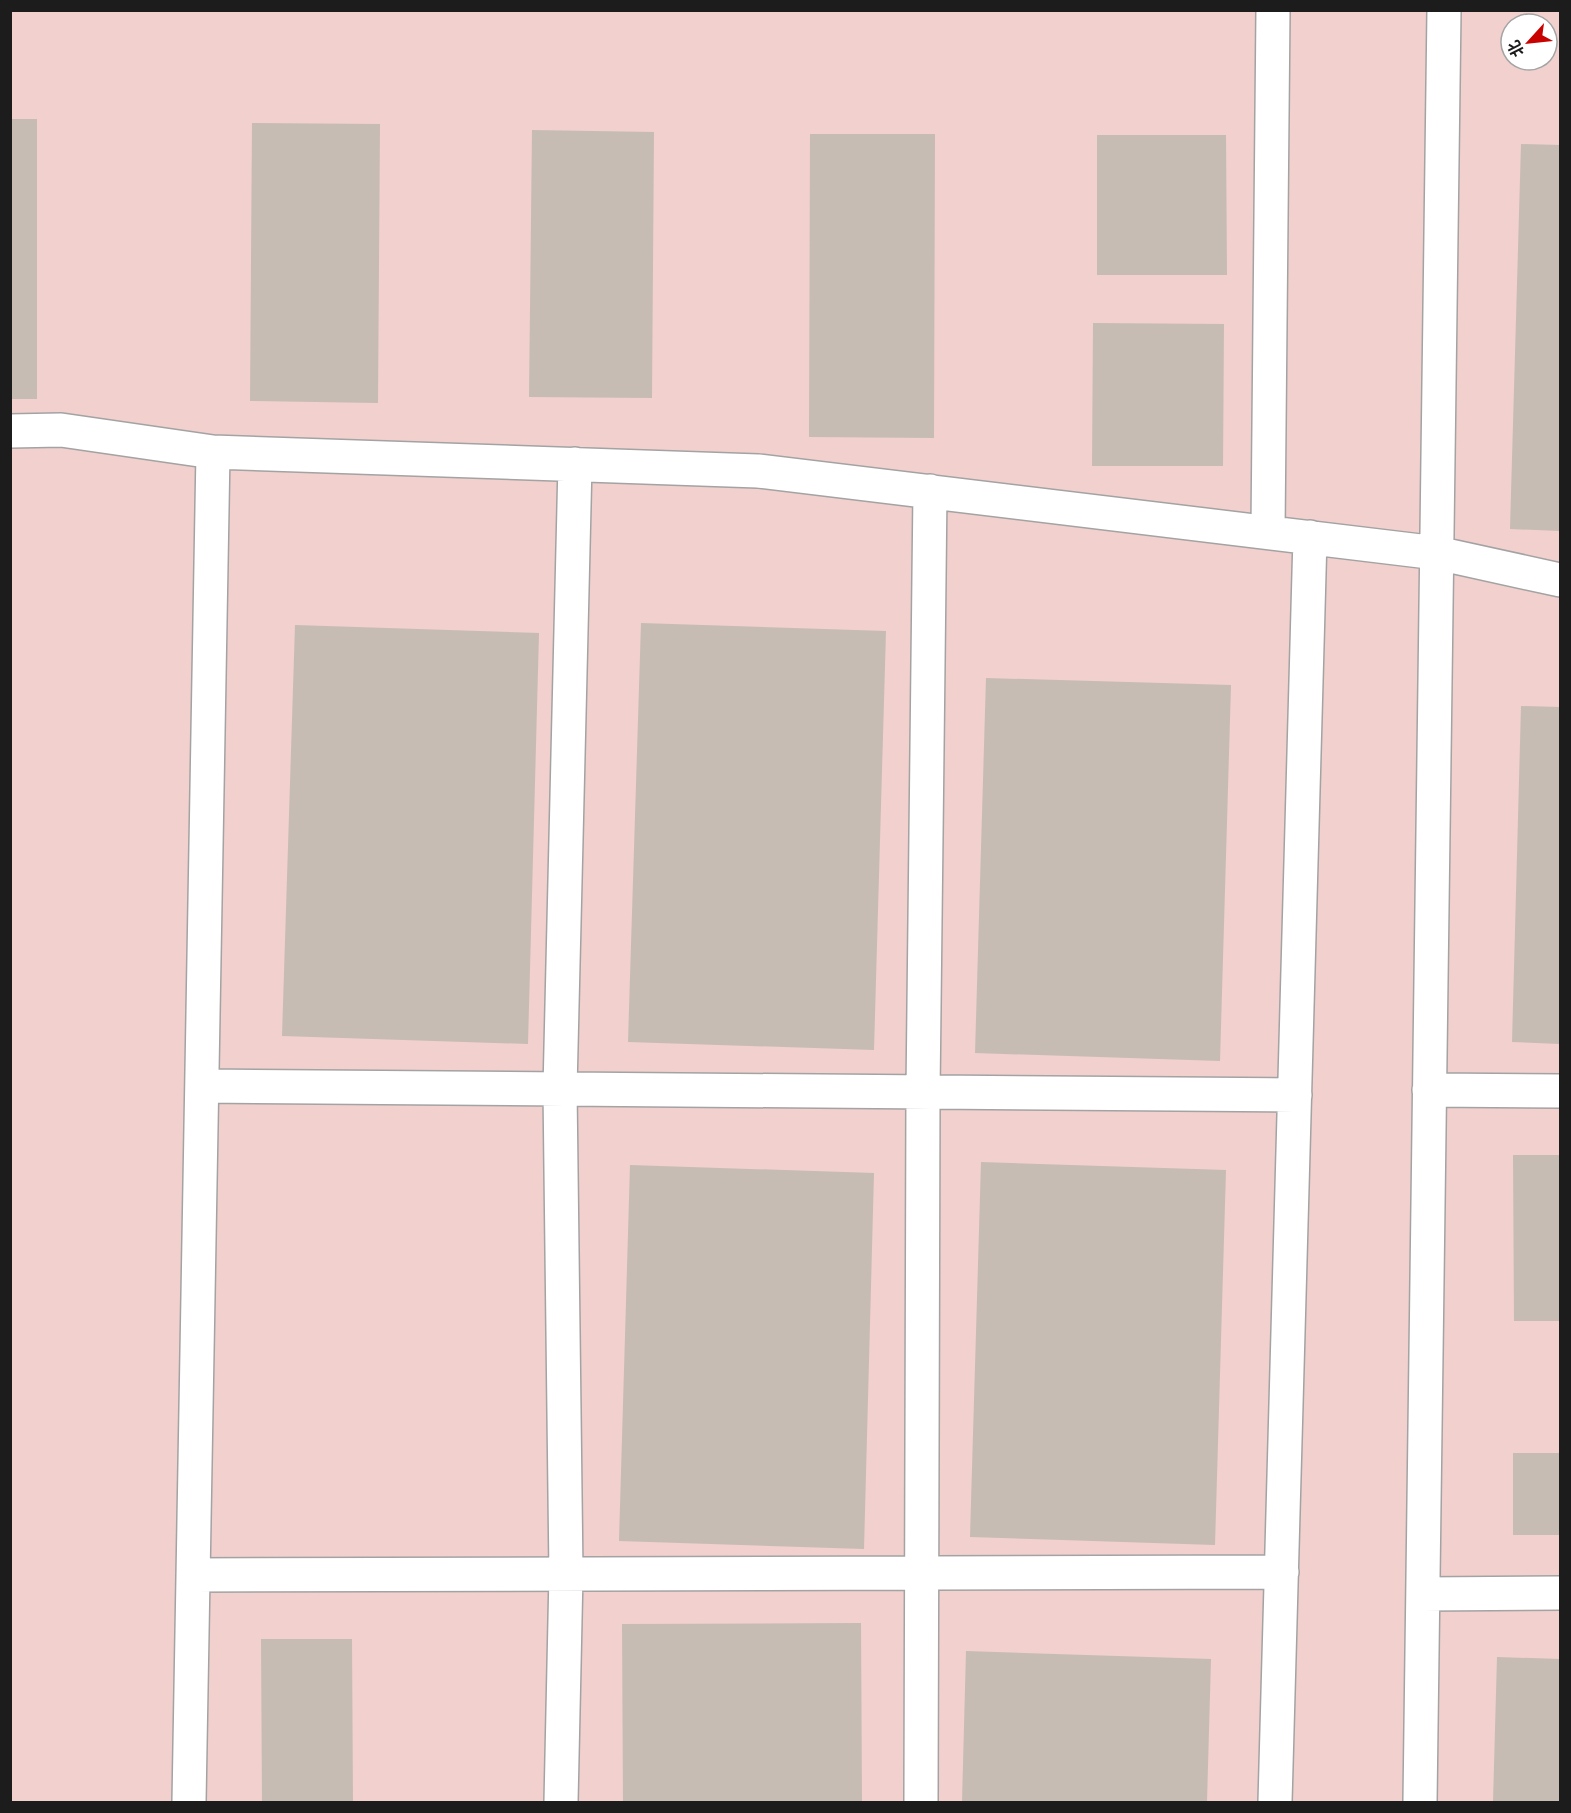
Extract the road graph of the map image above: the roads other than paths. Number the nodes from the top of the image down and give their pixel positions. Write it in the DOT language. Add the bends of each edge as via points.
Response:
graph roads {
  1 [pos="1273,10"];
  2 [pos="1444,10"];
  3 [pos="10,431"];
  4 [pos="213,452"];
  5 [pos="575,464"];
  6 [pos="930,491"];
  7 [pos="1268,531"];
  8 [pos="1310,537"];
  9 [pos="1437,553"];
  10 [pos="1560,580"];
  11 [pos="202,1086"];
  12 [pos="560,1089"];
  13 [pos="1430,1089"];
  14 [pos="1560,1091"];
  15 [pos="923,1092"];
  16 [pos="1295,1095"];
  17 [pos="1282,1572"];
  18 [pos="921,1573"];
  19 [pos="566,1574"];
  20 [pos="193,1575"];
  21 [pos="1560,1593"];
  22 [pos="1423,1594"];
  23 [pos="189,1803"];
  24 [pos="561,1803"];
  25 [pos="921,1803"];
  26 [pos="1275,1803"];
  27 [pos="1420,1803"];
  1 -- 7 [label="lane"];
  2 -- 9 [label="lane"];
  3 -- 4 [label="lane" via="61,430"];
  4 -- 5 [label="lane"];
  4 -- 11 [label="lane"];
  5 -- 6 [label="lane" via="758,471"];
  5 -- 12 [label="lane"];
  6 -- 7 [label="lane"];
  6 -- 15 [label="lane"];
  7 -- 8 [label="lane"];
  8 -- 9 [label="lane"];
  8 -- 16 [label="lane"];
  9 -- 10 [label="lane"];
  9 -- 13 [label="lane"];
  11 -- 12 [label="lane"];
  11 -- 20 [label="lane"];
  12 -- 15 [label="lane"];
  12 -- 19 [label="lane"];
  13 -- 14 [label="lane"];
  13 -- 22 [label="lane"];
  15 -- 16 [label="lane"];
  15 -- 18 [label="lane"];
  16 -- 17 [label="lane"];
  17 -- 18 [label="lane"];
  17 -- 26 [label="lane"];
  18 -- 19 [label="lane"];
  18 -- 25 [label="lane"];
  19 -- 20 [label="lane"];
  19 -- 24 [label="lane"];
  20 -- 23 [label="lane"];
  21 -- 22 [label="lane"];
  22 -- 27 [label="lane"];
}
